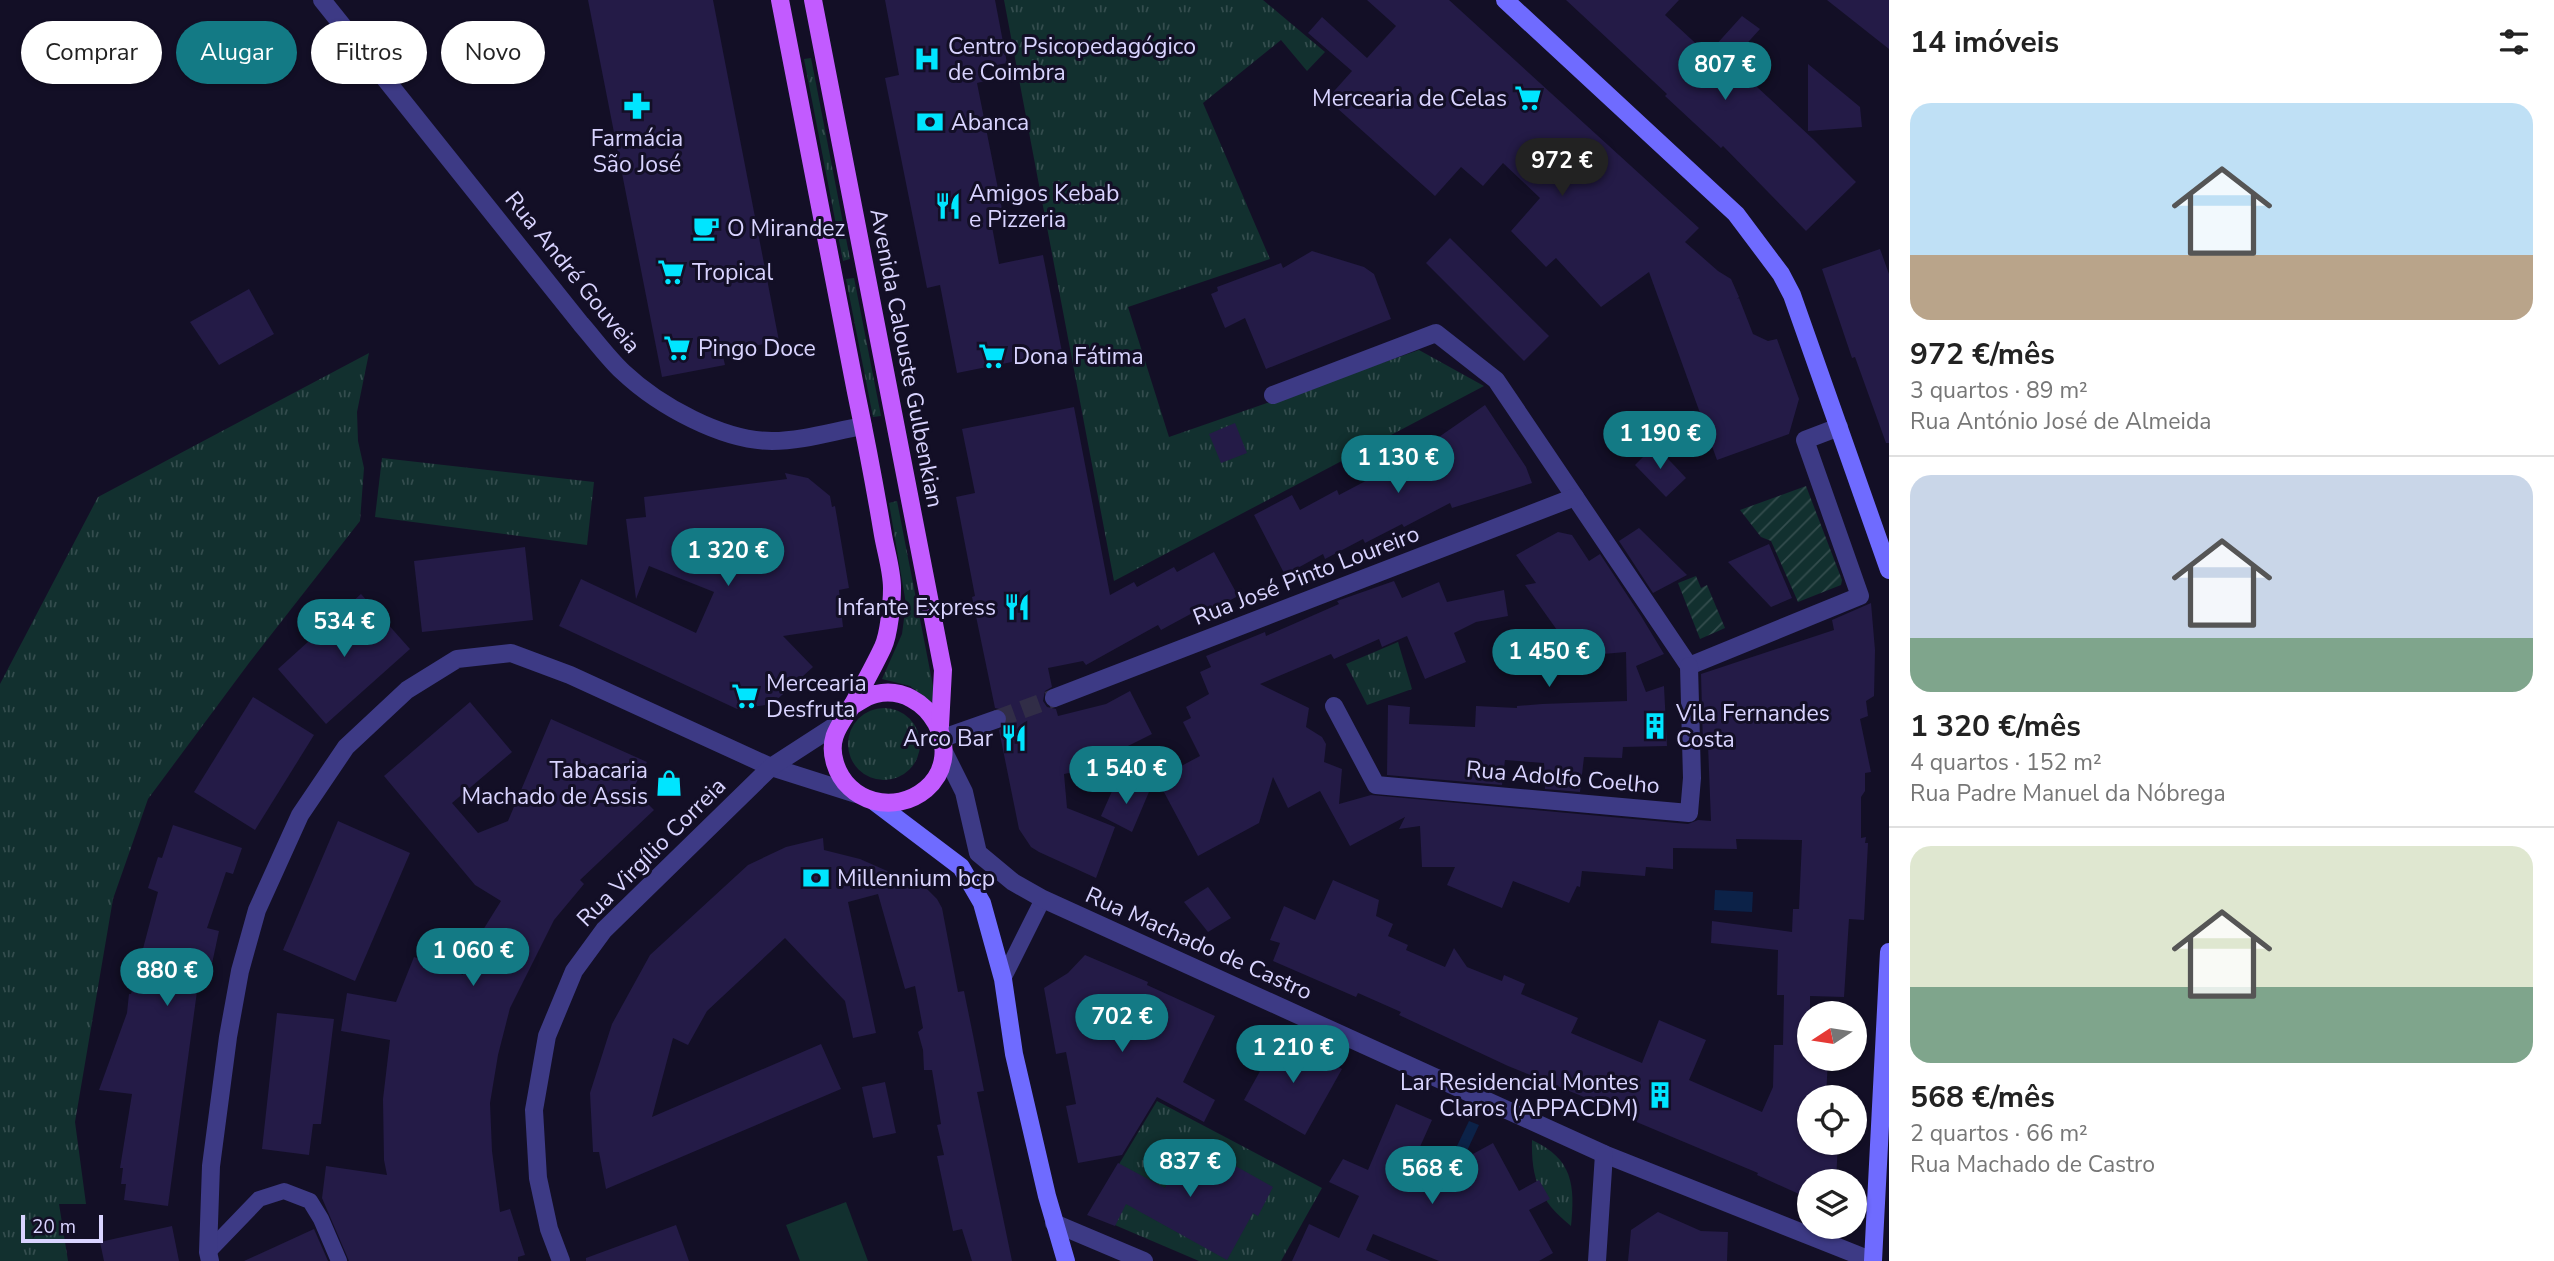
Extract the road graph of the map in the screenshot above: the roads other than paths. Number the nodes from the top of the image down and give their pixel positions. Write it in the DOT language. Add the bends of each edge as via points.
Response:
graph roads {
  1 [pos="322,0"];
  2 [pos="780,0"];
  3 [pos="813,0"];
  4 [pos="1505,0"];
  5 [pos="1273,395"];
  6 [pos="863,426"];
  7 [pos="1839,427"];
  8 [pos="1575,497"];
  9 [pos="1889,570"];
  10 [pos="1689,666"];
  11 [pos="1054,698"];
  12 [pos="852,706"];
  13 [pos="1334,706"];
  14 [pos="997,719"];
  15 [pos="839,723"];
  16 [pos="942,739"];
  17 [pos="771,766"];
  18 [pos="856,794"];
  19 [pos="875,803"];
  20 [pos="1043,899"];
  21 [pos="1889,952"];
  22 [pos="1003,979"];
  23 [pos="1886,1080"];
  24 [pos="1604,1154"];
  25 [pos="1055,1223"];
  26 [pos="209,1256"];
  27 [pos="339,1261"];
  28 [pos="561,1261"];
  29 [pos="1066,1261"];
  30 [pos="1144,1261"];
  31 [pos="1597,1261"];
  32 [pos="1873,1261"];
  1 -- 6 [label="street, Rua André Gouveia" via="581,324 648,393 712,429 747,438 772,441"];
  2 -- 6 [label="main road"];
  3 -- 16 [label="main road, Avenida Calouste Gulbenkian" via="943,670"];
  4 -- 7 [label="street" via="1736,214 1785,280"];
  5 -- 8 [label="street" via="1436,333 1496,380"];
  6 -- 12 [label="main road" via="892,587 884,644"];
  7 -- 9 [label="street"];
  7 -- 10 [label="street" via="1805,440 1860,596"];
  8 -- 10 [label="street"];
  8 -- 11 [label="street, Rua José Pinto Loureiro"];
  10 -- 13 [label="street, Rua Adolfo Coelho" via="1689,813 1376,785"];
  12 -- 15 [label="main road"];
  12 -- 16 [label="main road" via="875,694 901,694 924,705"];
  14 -- 16 [label="street"];
  15 -- 17 [label="street, Rua Virgílio Correia"];
  15 -- 18 [label="main road" via="833,742 834,762 842,780"];
  16 -- 19 [label="main road" via="939,771 928,787 894,804"];
  16 -- 20 [label="street, Rua Machado de Castro" via="964,792 978,853"];
  17 -- 18 [label="street"];
  17 -- 26 [label="street" via="511,653 457,659 407,690 346,747 300,815 257,909 228,1037 211,1166"];
  17 -- 28 [label="street, Rua Virgílio Correia" via="604,930 574,971 547,1036 534,1110 538,1178"];
  18 -- 19 [label="main road"];
  19 -- 22 [label="street" via="961,867 982,903"];
  20 -- 22 [label="lane"];
  20 -- 24 [label="street, Rua Machado de Castro"];
  21 -- 23 [label="street"];
  22 -- 25 [label="street" via="1014,1054"];
  23 -- 32 [label="street"];
  24 -- 31 [label="street"];
  24 -- 32 [label="street, Rua Machado de Castro"];
  25 -- 29 [label="street"];
  25 -- 30 [label="street"];
  26 -- 27 [label="lane" via="259,1199 284,1191 310,1201"];
}
